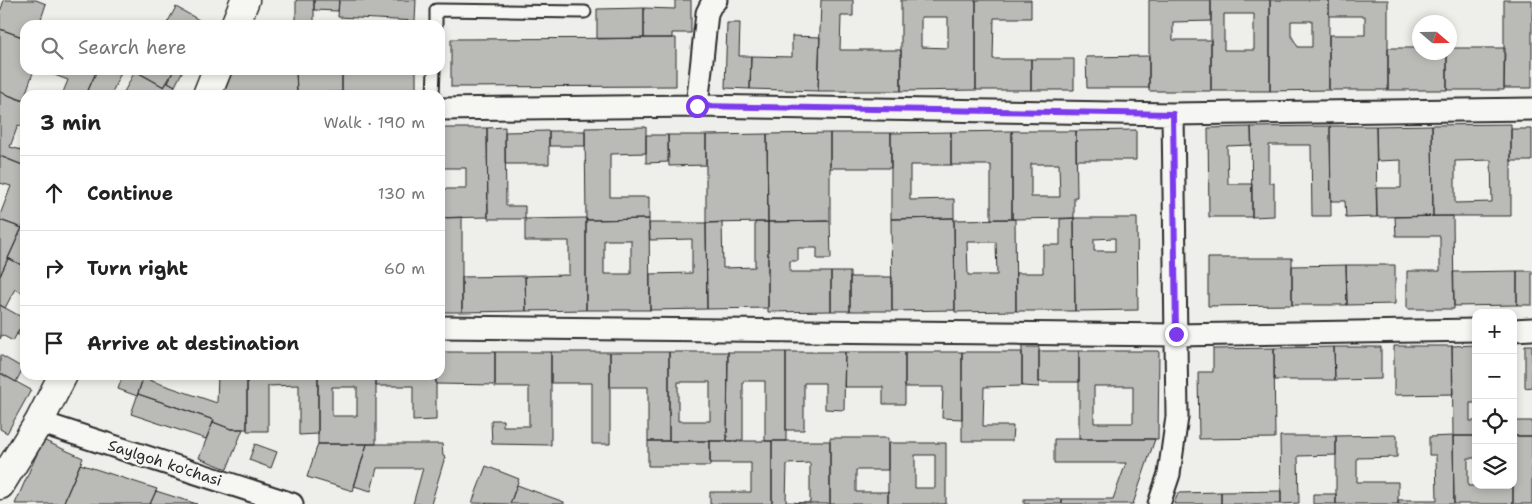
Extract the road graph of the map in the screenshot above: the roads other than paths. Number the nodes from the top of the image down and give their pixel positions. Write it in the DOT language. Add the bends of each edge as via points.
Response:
graph roads {
  1 [pos="245,0"];
  2 [pos="716,0"];
  3 [pos="436,5"];
  4 [pos="585,12"];
  5 [pos="237,20"];
  6 [pos="436,20"];
  7 [pos="215,75"];
  8 [pos="434,75"];
  9 [pos="209,90"];
  10 [pos="433,90"];
  11 [pos="697,106"];
  12 [pos="1532,109"];
  13 [pos="445,110"];
  14 [pos="1173,114"];
  15 [pos="445,327"];
  16 [pos="1532,329"];
  17 [pos="1472,330"];
  18 [pos="1517,330"];
  19 [pos="1176,334"];
  20 [pos="60,380"];
  21 [pos="38,422"];
  22 [pos="0,485"];
  23 [pos="292,504"];
  24 [pos="1158,504"];
  1 -- 5 [label="street"];
  2 -- 11 [label="street" via="707,14"];
  3 -- 4 [label="lane"];
  3 -- 6 [label="lane"];
  7 -- 9 [label="street"];
  8 -- 10 [label="lane"];
  11 -- 13 [label="street"];
  11 -- 14 [label="street"];
  12 -- 14 [label="street"];
  14 -- 19 [label="street"];
  15 -- 19 [label="street"];
  16 -- 18 [label="street"];
  17 -- 19 [label="street"];
  19 -- 24 [label="street" via="1177,417 1169,474"];
  20 -- 21 [label="street"];
  21 -- 22 [label="street"];
  21 -- 23 [label="street, Saylgoh ko'chasi"];
}
